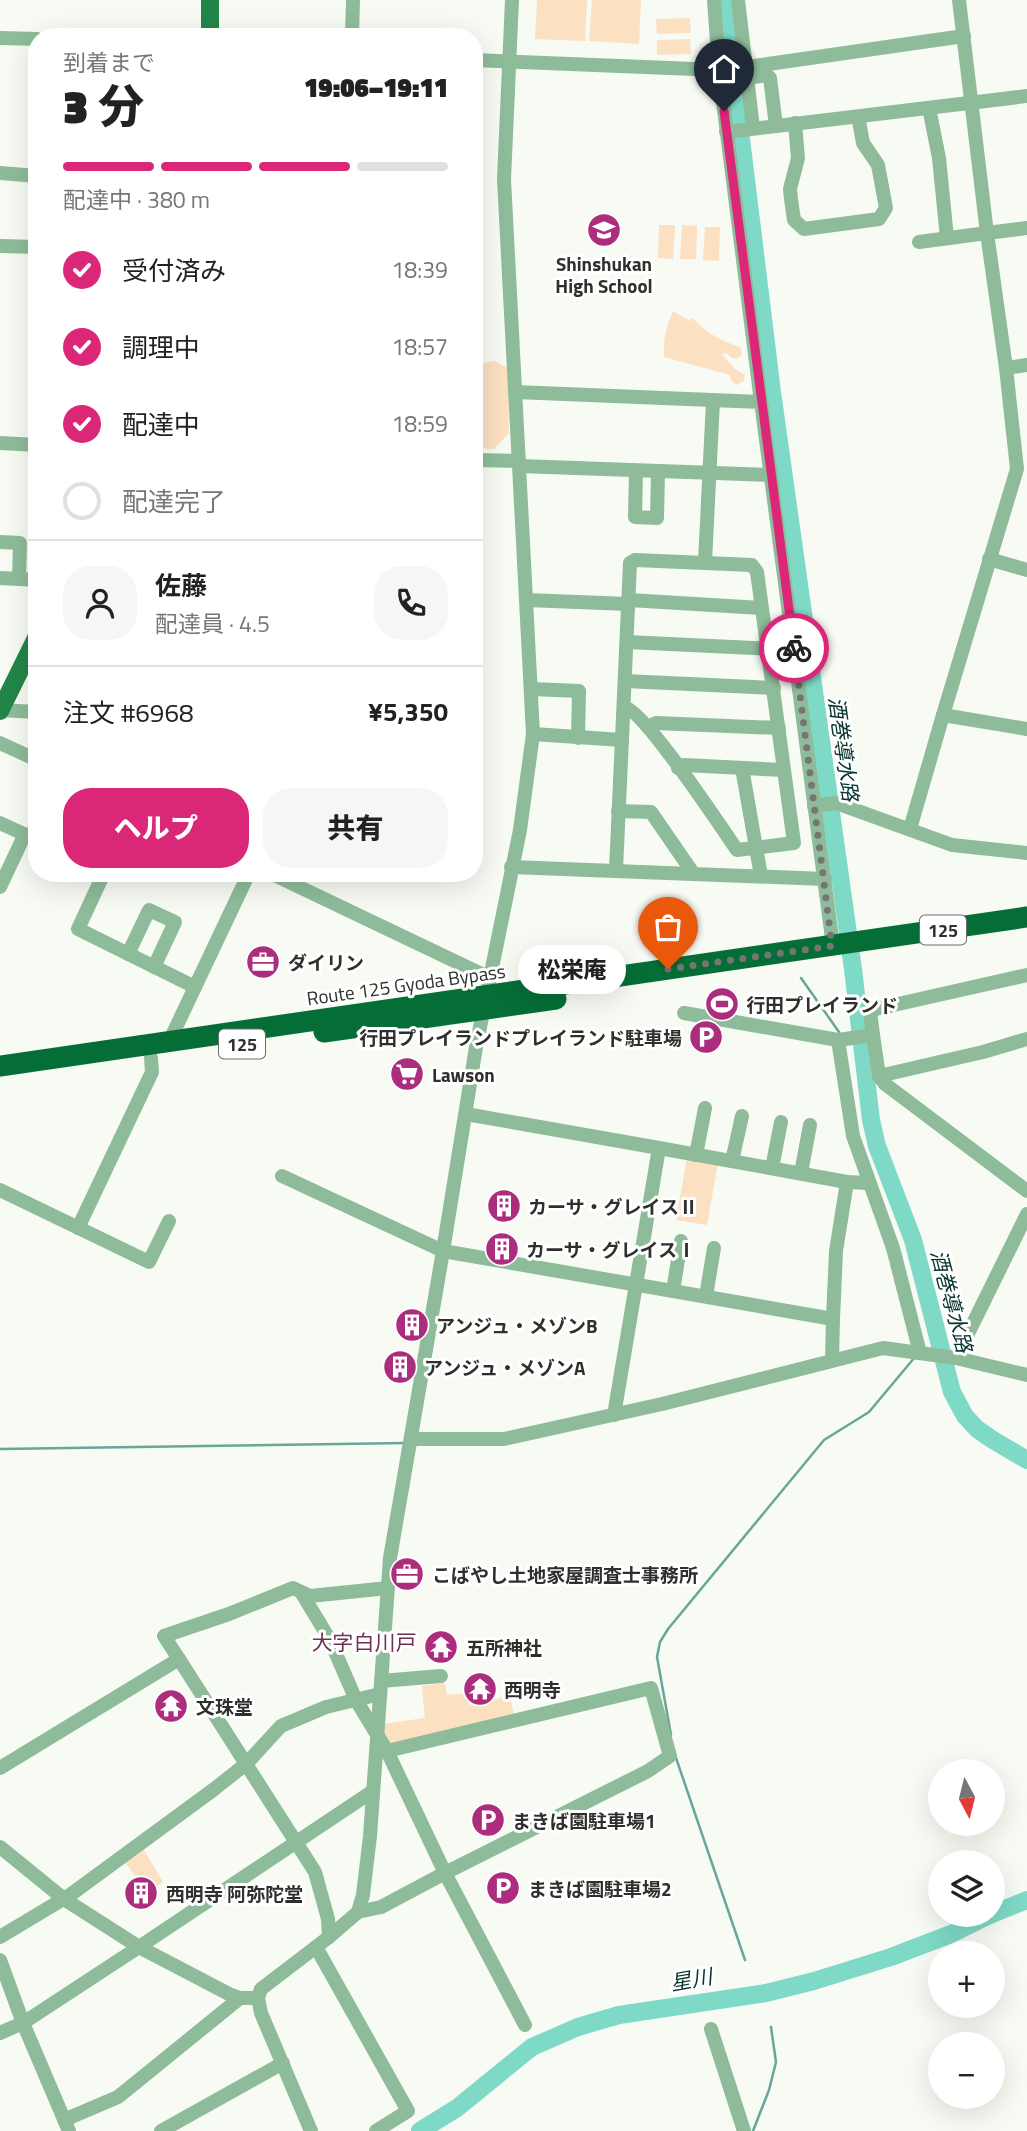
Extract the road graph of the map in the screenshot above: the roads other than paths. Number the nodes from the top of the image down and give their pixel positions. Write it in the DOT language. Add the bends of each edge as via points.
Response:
graph roads {
  1 [pos="210,0"];
  2 [pos="353,0"];
  3 [pos="512,0"];
  4 [pos="713,0"];
  5 [pos="738,0"];
  6 [pos="959,0"];
  7 [pos="210,28"];
  8 [pos="352,28"];
  9 [pos="964,36"];
  10 [pos="0,38"];
  11 [pos="28,39"];
  12 [pos="483,61"];
  13 [pos="509,62"];
  14 [pos="719,70"];
  15 [pos="747,72"];
  16 [pos="1027,96"];
  17 [pos="973,102"];
  18 [pos="929,108"];
  19 [pos="859,121"];
  20 [pos="795,123"];
  21 [pos="776,126"];
  22 [pos="740,130"];
  23 [pos="0,173"];
  24 [pos="28,175"];
  25 [pos="1027,228"];
  26 [pos="987,233"];
  27 [pos="947,238"];
  28 [pos="919,242"];
  29 [pos="0,246"];
  30 [pos="28,247"];
  31 [pos="1027,365"];
  32 [pos="1006,368"];
  33 [pos="514,392"];
  34 [pos="713,401"];
  35 [pos="761,402"];
  36 [pos="0,443"];
  37 [pos="28,444"];
  38 [pos="483,461"];
  39 [pos="519,464"];
  40 [pos="636,471"];
  41 [pos="1022,471"];
  42 [pos="657,472"];
  43 [pos="709,474"];
  44 [pos="771,475"];
  45 [pos="0,542"];
  46 [pos="989,559"];
  47 [pos="705,562"];
  48 [pos="1027,570"];
  49 [pos="0,578"];
  50 [pos="19,579"];
  51 [pos="28,580"];
  52 [pos="526,600"];
  53 [pos="629,602"];
  54 [pos="761,608"];
  55 [pos="627,642"];
  56 [pos="767,648"];
  57 [pos="794,650"];
  58 [pos="28,654"];
  59 [pos="625,681"];
  60 [pos="774,688"];
  61 [pos="531,689"];
  62 [pos="624,708"];
  63 [pos="0,710"];
  64 [pos="28,712"];
  65 [pos="943,715"];
  66 [pos="648,727"];
  67 [pos="779,728"];
  68 [pos="1027,729"];
  69 [pos="533,734"];
  70 [pos="578,738"];
  71 [pos="622,740"];
  72 [pos="0,743"];
  73 [pos="28,756"];
  74 [pos="678,768"];
  75 [pos="742,768"];
  76 [pos="784,769"];
  77 [pos="822,806"];
  78 [pos="618,811"];
  79 [pos="791,814"];
  80 [pos="0,823"];
  81 [pos="910,829"];
  82 [pos="28,836"];
  83 [pos="28,842"];
  84 [pos="757,849"];
  85 [pos="1027,853"];
  86 [pos="511,867"];
  87 [pos="616,870"];
  88 [pos="692,873"];
  89 [pos="761,876"];
  90 [pos="825,879"];
  91 [pos="100,882"];
  92 [pos="246,882"];
  93 [pos="286,882"];
  94 [pos="0,887"];
  95 [pos="1027,917"];
  96 [pos="1027,931"];
  97 [pos="860,948"];
  98 [pos="835,950"];
  99 [pos="128,954"];
  100 [pos="154,967"];
  101 [pos="1027,975"];
  102 [pos="195,987"];
  103 [pos="487,994"];
  104 [pos="684,1013"];
  105 [pos="865,1036"];
  106 [pos="1027,1039"];
  107 [pos="838,1040"];
  108 [pos="169,1042"];
  109 [pos="151,1058"];
  110 [pos="0,1066"];
  111 [pos="879,1076"];
  112 [pos="0,1080"];
  113 [pos="705,1108"];
  114 [pos="466,1114"];
  115 [pos="741,1116"];
  116 [pos="781,1122"];
  117 [pos="810,1125"];
  118 [pos="660,1148"];
  119 [pos="696,1155"];
  120 [pos="732,1161"];
  121 [pos="772,1168"];
  122 [pos="801,1173"];
  123 [pos="282,1177"];
  124 [pos="847,1182"];
  125 [pos="868,1182"];
  126 [pos="0,1190"];
  127 [pos="1027,1191"];
  128 [pos="1027,1214"];
  129 [pos="169,1221"];
  130 [pos="78,1228"];
  131 [pos="681,1241"];
  132 [pos="715,1248"];
  133 [pos="443,1251"];
  134 [pos="636,1285"];
  135 [pos="673,1291"];
  136 [pos="706,1296"];
  137 [pos="833,1319"];
  138 [pos="928,1354"];
  139 [pos="953,1357"];
  140 [pos="832,1360"];
  141 [pos="1027,1375"];
  142 [pos="614,1415"];
  143 [pos="410,1445"];
  144 [pos="388,1588"];
  145 [pos="301,1592"];
  146 [pos="179,1659"];
  147 [pos="441,1676"];
  148 [pos="381,1688"];
  149 [pos="356,1700"];
  150 [pos="377,1735"];
  151 [pos="387,1751"];
  152 [pos="246,1764"];
  153 [pos="0,1768"];
  154 [pos="373,1791"];
  155 [pos="296,1842"];
  156 [pos="0,1847"];
  157 [pos="445,1873"];
  158 [pos="64,1899"];
  159 [pos="358,1912"];
  160 [pos="0,1937"];
  161 [pos="329,1937"];
  162 [pos="139,1947"];
  163 [pos="316,1947"];
  164 [pos="0,1960"];
  165 [pos="240,1998"];
  166 [pos="258,1998"];
  167 [pos="23,2022"];
  168 [pos="525,2025"];
  169 [pos="711,2029"];
  170 [pos="0,2033"];
  171 [pos="282,2063"];
  172 [pos="67,2125"];
  173 [pos="161,2131"];
  174 [pos="311,2131"];
  175 [pos="376,2131"];
  176 [pos="744,2131"];
  1 -- 7 [label="main road"];
  2 -- 8 [label="street"];
  3 -- 13 [label="street"];
  4 -- 14 [label="street"];
  5 -- 15 [label="street"];
  6 -- 9 [label="street"];
  9 -- 15 [label="street"];
  9 -- 17 [label="street"];
  10 -- 11 [label="street"];
  12 -- 13 [label="street"];
  13 -- 14 [label="street"];
  13 -- 33 [label="street" via="504,179"];
  14 -- 22 [label="street"];
  15 -- 21 [label="street" via="770,78"];
  15 -- 22 [label="street"];
  16 -- 17 [label="street"];
  17 -- 18 [label="street"];
  17 -- 26 [label="street"];
  18 -- 20 [label="street"];
  18 -- 27 [label="street"];
  19 -- 20 [label="street" via="863,143 878,165 886,208 879,219 804,229 794,220 790,193 799,158"];
  20 -- 21 [label="street"];
  21 -- 22 [label="street"];
  22 -- 35 [label="street"];
  23 -- 24 [label="street"];
  25 -- 26 [label="street"];
  26 -- 27 [label="street"];
  26 -- 32 [label="street"];
  27 -- 28 [label="street"];
  29 -- 30 [label="street"];
  31 -- 32 [label="street"];
  32 -- 41 [label="street"];
  33 -- 34 [label="street"];
  33 -- 39 [label="street"];
  34 -- 35 [label="street"];
  34 -- 43 [label="street"];
  35 -- 44 [label="street"];
  36 -- 37 [label="street"];
  38 -- 39 [label="street"];
  39 -- 40 [label="street"];
  39 -- 52 [label="street"];
  40 -- 42 [label="street"];
  40 -- 42 [label="street" via="635,517 657,518"];
  41 -- 46 [label="street"];
  42 -- 43 [label="street"];
  43 -- 44 [label="street"];
  43 -- 47 [label="street"];
  44 -- 57 [label="street"];
  45 -- 50 [label="street" via="20,543"];
  46 -- 48 [label="street"];
  46 -- 65 [label="street"];
  47 -- 53 [label="street" via="635,560 630,563"];
  47 -- 54 [label="street" via="752,565"];
  49 -- 50 [label="street"];
  50 -- 51 [label="street"];
  52 -- 53 [label="street"];
  52 -- 61 [label="street"];
  53 -- 54 [label="street"];
  53 -- 55 [label="street"];
  54 -- 56 [label="street"];
  55 -- 56 [label="street"];
  55 -- 59 [label="street"];
  56 -- 57 [label="street"];
  56 -- 60 [label="street"];
  57 -- 77 [label="street"];
  58 -- 63 [label="main road"];
  59 -- 60 [label="street"];
  59 -- 62 [label="street"];
  60 -- 67 [label="street"];
  61 -- 69 [label="street"];
  61 -- 70 [label="street" via="579,691"];
  62 -- 66 [label="street" via="631,709"];
  62 -- 71 [label="street"];
  63 -- 64 [label="street"];
  65 -- 68 [label="street"];
  65 -- 81 [label="street"];
  66 -- 67 [label="street" via="656,723"];
  66 -- 74 [label="street"];
  67 -- 76 [label="street"];
  69 -- 70 [label="street"];
  69 -- 86 [label="street"];
  70 -- 71 [label="street"];
  71 -- 78 [label="street"];
  72 -- 73 [label="street"];
  74 -- 75 [label="street"];
  74 -- 84 [label="street" via="737,850"];
  75 -- 76 [label="street"];
  75 -- 84 [label="street"];
  76 -- 79 [label="street"];
  77 -- 79 [label="street"];
  77 -- 81 [label="street"];
  77 -- 90 [label="street"];
  78 -- 87 [label="street"];
  78 -- 88 [label="street" via="651,812"];
  79 -- 84 [label="street" via="794,843"];
  80 -- 82 [label="street"];
  81 -- 85 [label="street" via="958,846"];
  83 -- 94 [label="street"];
  84 -- 89 [label="street"];
  86 -- 87 [label="street"];
  86 -- 103 [label="street"];
  87 -- 88 [label="street"];
  88 -- 89 [label="street"];
  89 -- 90 [label="street"];
  90 -- 98 [label="street"];
  91 -- 99 [label="street" via="78,929"];
  92 -- 102 [label="street"];
  93 -- 103 [label="street"];
  95 -- 97 [label="highway, Route 125 Gyoda Bypass / 125"];
  96 -- 97 [label="highway, Route 125 Gyoda Bypass / 125"];
  97 -- 98 [label="highway, Route 125 Gyoda Bypass / 125"];
  98 -- 103 [label="highway, Route 125 Gyoda Bypass / 125"];
  99 -- 100 [label="street"];
  99 -- 100 [label="street" via="149,911 175,922"];
  100 -- 102 [label="street"];
  101 -- 105 [label="street" via="876,1009 870,1012"];
  102 -- 108 [label="street"];
  103 -- 108 [label="highway, Route 125 Gyoda Bypass / 125"];
  103 -- 109 [label="highway, Route 125 Gyoda Bypass / 125"];
  103 -- 114 [label="street"];
  104 -- 107 [label="street"];
  105 -- 107 [label="street"];
  105 -- 111 [label="street"];
  106 -- 111 [label="street"];
  107 -- 125 [label="street" via="853,1136"];
  108 -- 110 [label="highway, Route 125 Gyoda Bypass / 125"];
  109 -- 112 [label="highway, Route 125 Gyoda Bypass / 125"];
  109 -- 130 [label="street" via="152,1072"];
  111 -- 127 [label="street"];
  113 -- 119 [label="street"];
  114 -- 118 [label="street"];
  114 -- 133 [label="street"];
  115 -- 120 [label="street"];
  116 -- 121 [label="street"];
  117 -- 122 [label="street"];
  118 -- 119 [label="street"];
  118 -- 134 [label="street"];
  119 -- 120 [label="street"];
  120 -- 121 [label="street"];
  121 -- 122 [label="street"];
  122 -- 124 [label="street"];
  123 -- 133 [label="street"];
  124 -- 125 [label="street"];
  124 -- 137 [label="street" via="836,1251"];
  125 -- 138 [label="street"];
  126 -- 130 [label="street"];
  128 -- 139 [label="street"];
  129 -- 130 [label="street" via="149,1262"];
  131 -- 135 [label="street"];
  132 -- 136 [label="street"];
  133 -- 134 [label="street"];
  133 -- 143 [label="street"];
  134 -- 135 [label="street"];
  134 -- 142 [label="street"];
  135 -- 136 [label="street"];
  136 -- 137 [label="street"];
  137 -- 140 [label="street"];
  138 -- 139 [label="street"];
  138 -- 140 [label="street" via="883,1348"];
  139 -- 141 [label="street"];
  140 -- 142 [label="street"];
  142 -- 143 [label="street" via="504,1439"];
  143 -- 144 [label="street"];
  144 -- 145 [label="street" via="310,1596"];
  144 -- 148 [label="street"];
  145 -- 146 [label="street" via="293,1588 164,1636"];
  145 -- 149 [label="street" via="330,1640"];
  146 -- 152 [label="street"];
  146 -- 153 [label="street"];
  147 -- 148 [label="street"];
  148 -- 149 [label="street"];
  148 -- 150 [label="street"];
  149 -- 150 [label="street"];
  149 -- 152 [label="street" via="281,1726"];
  150 -- 151 [label="street"];
  150 -- 154 [label="street"];
  151 -- 157 [label="street"];
  151 -- 157 [label="street" via="651,1688 670,1756"];
  152 -- 155 [label="street"];
  152 -- 158 [label="street"];
  154 -- 155 [label="street"];
  154 -- 159 [label="street"];
  155 -- 161 [label="street" via="315,1872"];
  155 -- 162 [label="street"];
  156 -- 158 [label="street"];
  157 -- 159 [label="street" via="381,1907"];
  157 -- 168 [label="street"];
  158 -- 160 [label="street"];
  158 -- 162 [label="street"];
  159 -- 161 [label="street"];
  161 -- 163 [label="street"];
  162 -- 165 [label="street"];
  162 -- 167 [label="street"];
  163 -- 166 [label="street" via="261,1989"];
  163 -- 175 [label="street" via="408,2111"];
  164 -- 167 [label="street"];
  165 -- 166 [label="street"];
  165 -- 172 [label="street" via="117,2097"];
  166 -- 171 [label="street"];
  167 -- 170 [label="street"];
  167 -- 172 [label="street"];
  169 -- 176 [label="street"];
  171 -- 173 [label="street"];
  171 -- 174 [label="street"];
}
